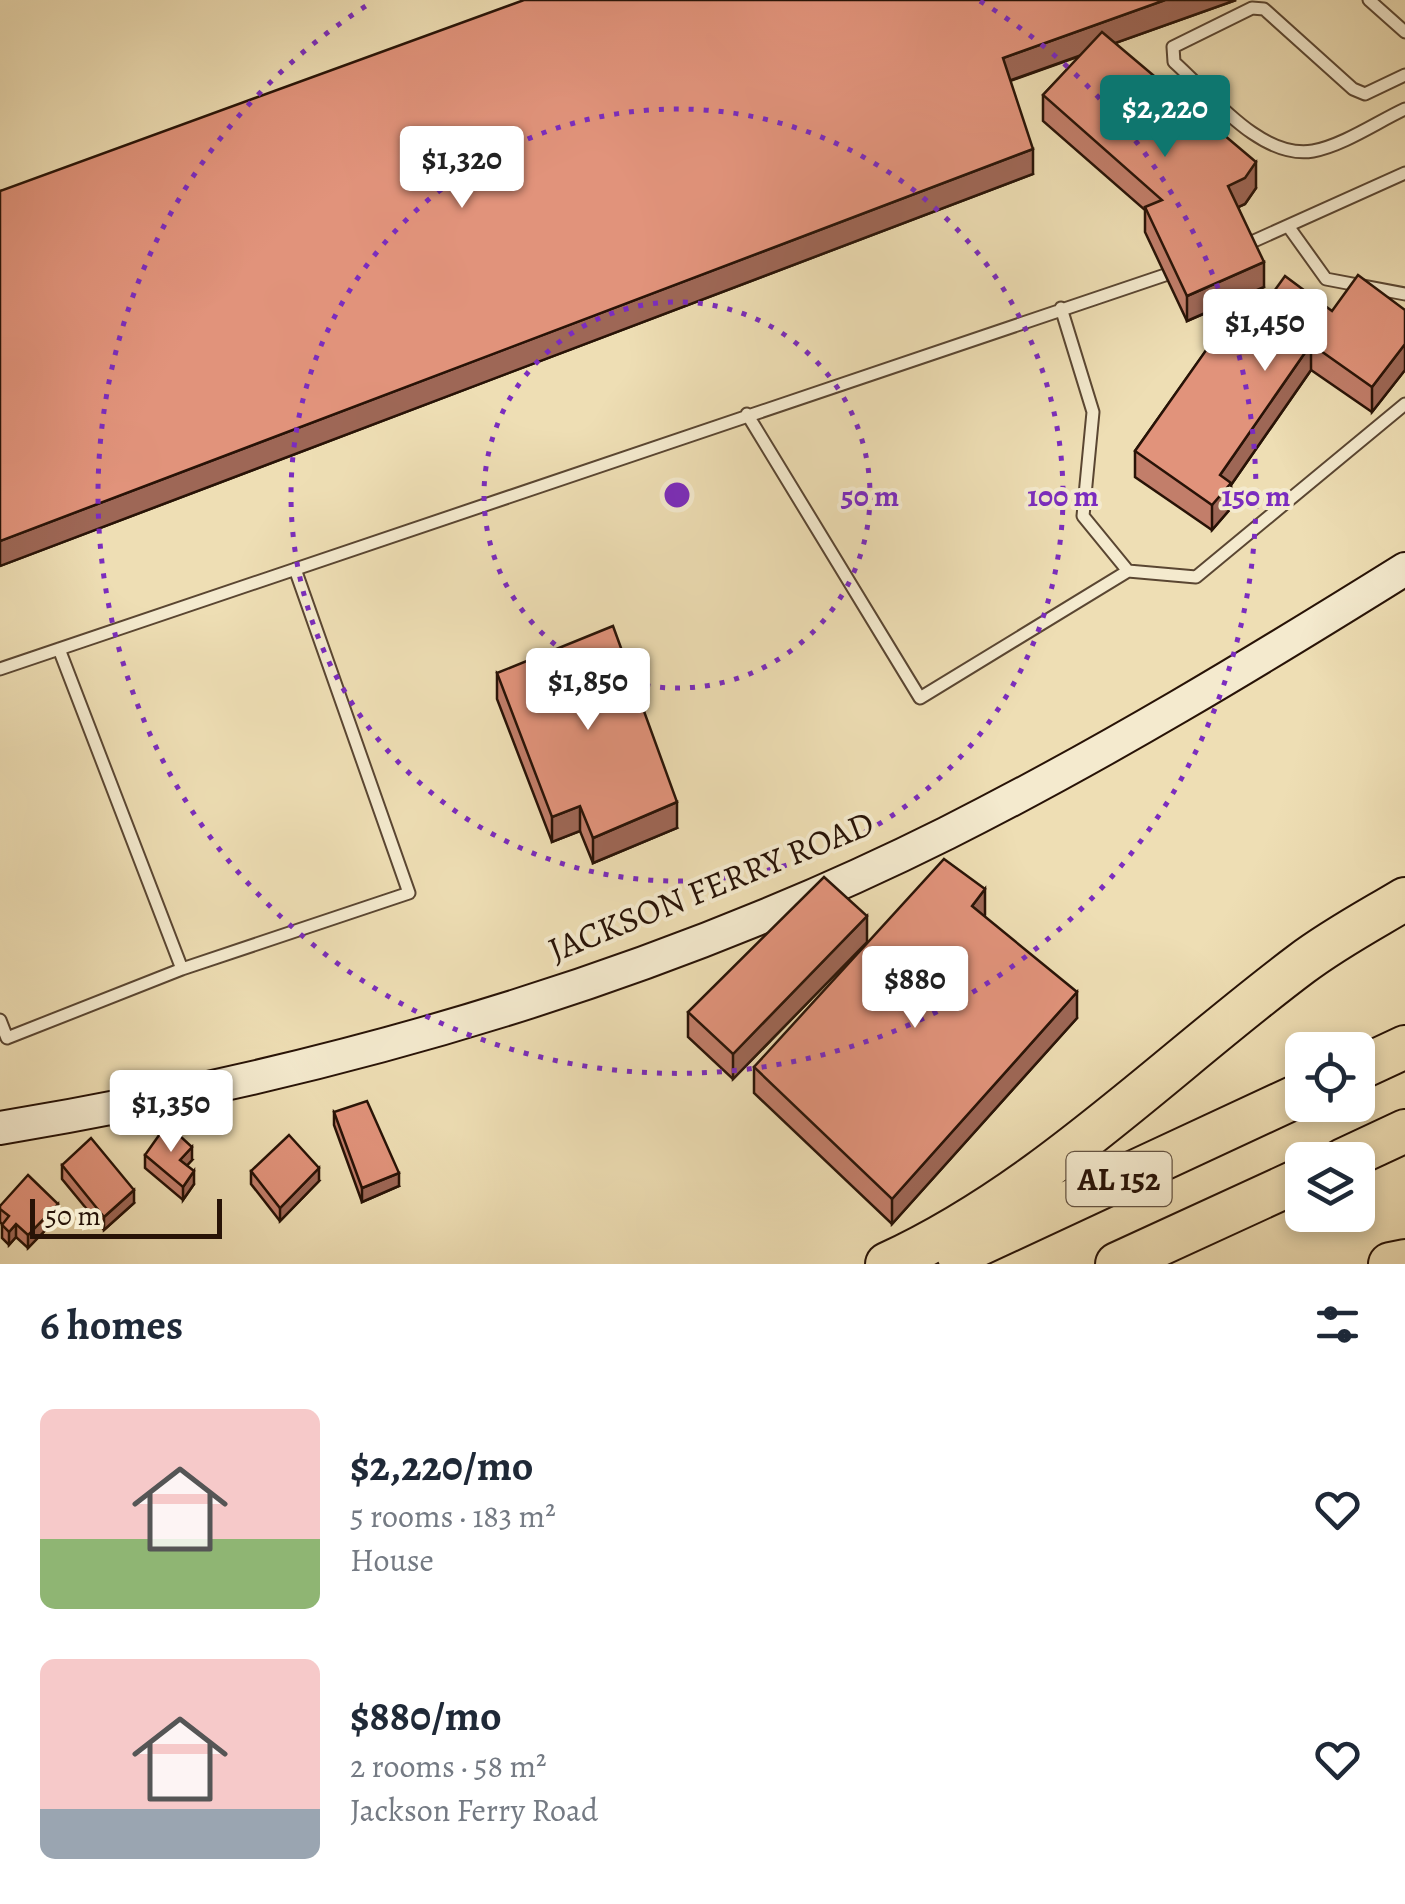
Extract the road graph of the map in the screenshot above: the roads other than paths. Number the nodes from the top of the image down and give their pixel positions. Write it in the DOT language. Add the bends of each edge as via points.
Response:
graph roads {
  1 [pos="1369,0"];
  2 [pos="1405,32"];
  3 [pos="1405,75"];
  4 [pos="1405,109"];
  5 [pos="1405,173"];
  6 [pos="1288,226"];
  7 [pos="1245,245"];
  8 [pos="1165,275"];
  9 [pos="1405,294"];
  10 [pos="1061,308"];
  11 [pos="1405,404"];
  12 [pos="747,414"];
  13 [pos="295,569"];
  14 [pos="1128,571"];
  15 [pos="1401,580"];
  16 [pos="58,649"];
  17 [pos="0,669"];
  18 [pos="1405,899"];
  19 [pos="182,969"];
  20 [pos="0,1020"];
  21 [pos="1405,1047"];
  22 [pos="1375,1061"];
  23 [pos="1285,1102"];
  24 [pos="0,1128"];
  25 [pos="1405,1131"];
  26 [pos="1375,1145"];
  27 [pos="1285,1186"];
  28 [pos="1405,1261"];
  29 [pos="888,1264"];
  30 [pos="935,1264"];
  31 [pos="1116,1264"];
  32 [pos="1390,1264"];
  1 -- 2 [label="lane"];
  3 -- 4 [label="lane" via="1365,94 1264,9 1252,8 1173,47 1174,62 1264,141 1290,153 1317,150"];
  5 -- 6 [label="lane"];
  6 -- 7 [label="lane"];
  6 -- 9 [label="lane" via="1326,279"];
  8 -- 10 [label="lane"];
  10 -- 12 [label="lane"];
  10 -- 14 [label="lane" via="1093,412 1083,516"];
  11 -- 14 [label="lane" via="1196,577"];
  12 -- 13 [label="lane"];
  12 -- 14 [label="lane" via="920,698"];
  13 -- 16 [label="lane"];
  13 -- 19 [label="lane" via="409,893"];
  15 -- 24 [label="main road, JACKSON FERRY ROAD" via="1050,779 829,888 690,944 426,1033 285,1071"];
  16 -- 17 [label="lane"];
  16 -- 19 [label="lane"];
  18 -- 29 [label="highway" via="1303,962 993,1206"];
  19 -- 20 [label="lane" via="7,1038"];
  21 -- 22 [label="highway"];
  23 -- 30 [label="highway, AL 152"];
  25 -- 26 [label="highway"];
  27 -- 31 [label="highway, AL 152"];
  28 -- 32 [label="highway"];
}
